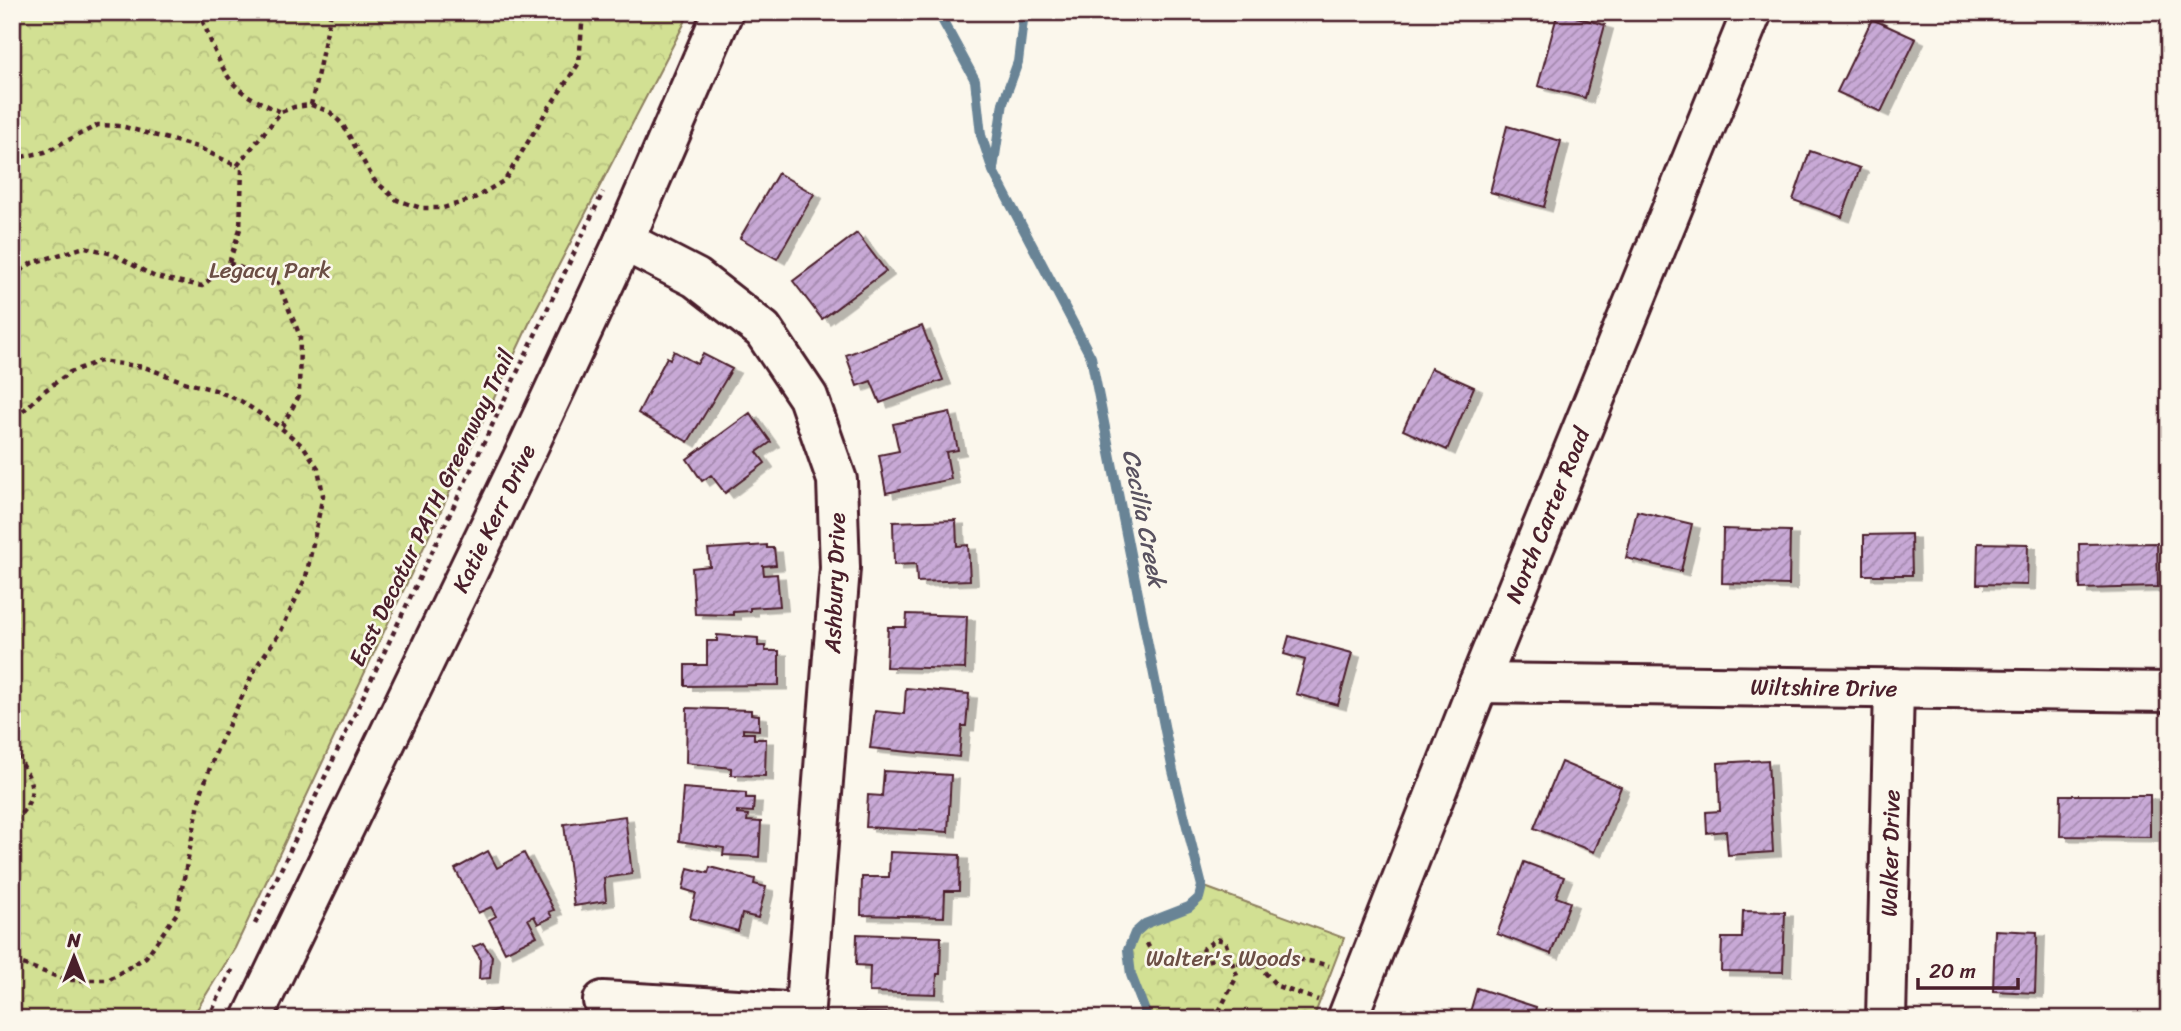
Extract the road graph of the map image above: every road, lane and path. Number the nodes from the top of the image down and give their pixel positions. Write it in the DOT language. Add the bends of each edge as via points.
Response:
graph roads {
  1 [pos="197,12"];
  2 [pos="331,12"];
  3 [pos="583,12"];
  4 [pos="723,12"];
  5 [pos="1752,12"];
  6 [pos="312,105"];
  7 [pos="281,111"];
  8 [pos="12,159"];
  9 [pos="237,166"];
  10 [pos="607,183"];
  11 [pos="624,241"];
  12 [pos="229,263"];
  13 [pos="12,276"];
  14 [pos="12,428"];
  15 [pos="281,428"];
  16 [pos="1479,683"];
  17 [pos="1894,688"];
  18 [pos="2169,692"];
  19 [pos="12,746"];
  20 [pos="12,823"];
  21 [pos="253,927"];
  22 [pos="1147,943"];
  23 [pos="12,960"];
  24 [pos="1231,961"];
  25 [pos="236,963"];
  26 [pos="1197,963"];
  27 [pos="1260,967"];
  28 [pos="603,1000"];
  29 [pos="1353,1002"];
  30 [pos="804,1016"];
  31 [pos="208,1019"];
  32 [pos="252,1019"];
  33 [pos="1215,1019"];
  34 [pos="1886,1019"];
  1 -- 7 [label="path" via="233,86"];
  2 -- 6 [label="path"];
  3 -- 6 [label="path" via="579,63 505,180 473,199 443,208 421,208 397,200 374,180 343,125 330,111"];
  4 -- 11 [label="street, Katie Kerr Drive"];
  5 -- 16 [label="street, North Carter Road"];
  6 -- 7 [label="path"];
  7 -- 9 [label="path"];
  8 -- 9 [label="path" via="45,152 97,125 121,126 197,147"];
  9 -- 12 [label="path" via="242,169 240,229"];
  10 -- 21 [label="path, East Decatur PATH Greenway Trail"];
  11 -- 30 [label="street, Ashbury Drive" via="696,278 763,330 808,397 837,480 840,568"];
  11 -- 32 [label="street, Katie Kerr Drive"];
  12 -- 13 [label="path" via="202,286 155,277 113,254 85,247 32,263"];
  12 -- 15 [label="path" via="278,283 300,336 299,396"];
  14 -- 15 [label="path" via="43,392 70,372 100,361 144,367 215,390"];
  15 -- 23 [label="path" via="304,447 318,468 323,495 317,528 306,577 281,631 256,667 205,780 177,913 146,957 108,980 66,980"];
  16 -- 17 [label="street, Wiltshire Drive"];
  16 -- 29 [label="street, North Carter Road"];
  17 -- 18 [label="street, Wiltshire Drive"];
  17 -- 34 [label="street, Walker Drive"];
  19 -- 20 [label="path" via="31,779 31,797"];
  22 -- 26 [label="path" via="1158,956"];
  24 -- 26 [label="path"];
  24 -- 26 [label="path" via="1225,941 1216,939 1203,949"];
  24 -- 27 [label="path"];
  24 -- 33 [label="path" via="1237,976"];
  25 -- 31 [label="path"];
  27 -- 29 [label="path" via="1278,986"];
  27 -- 29 [label="path" via="1272,960 1309,960"];
  28 -- 30 [label="street"];
}
